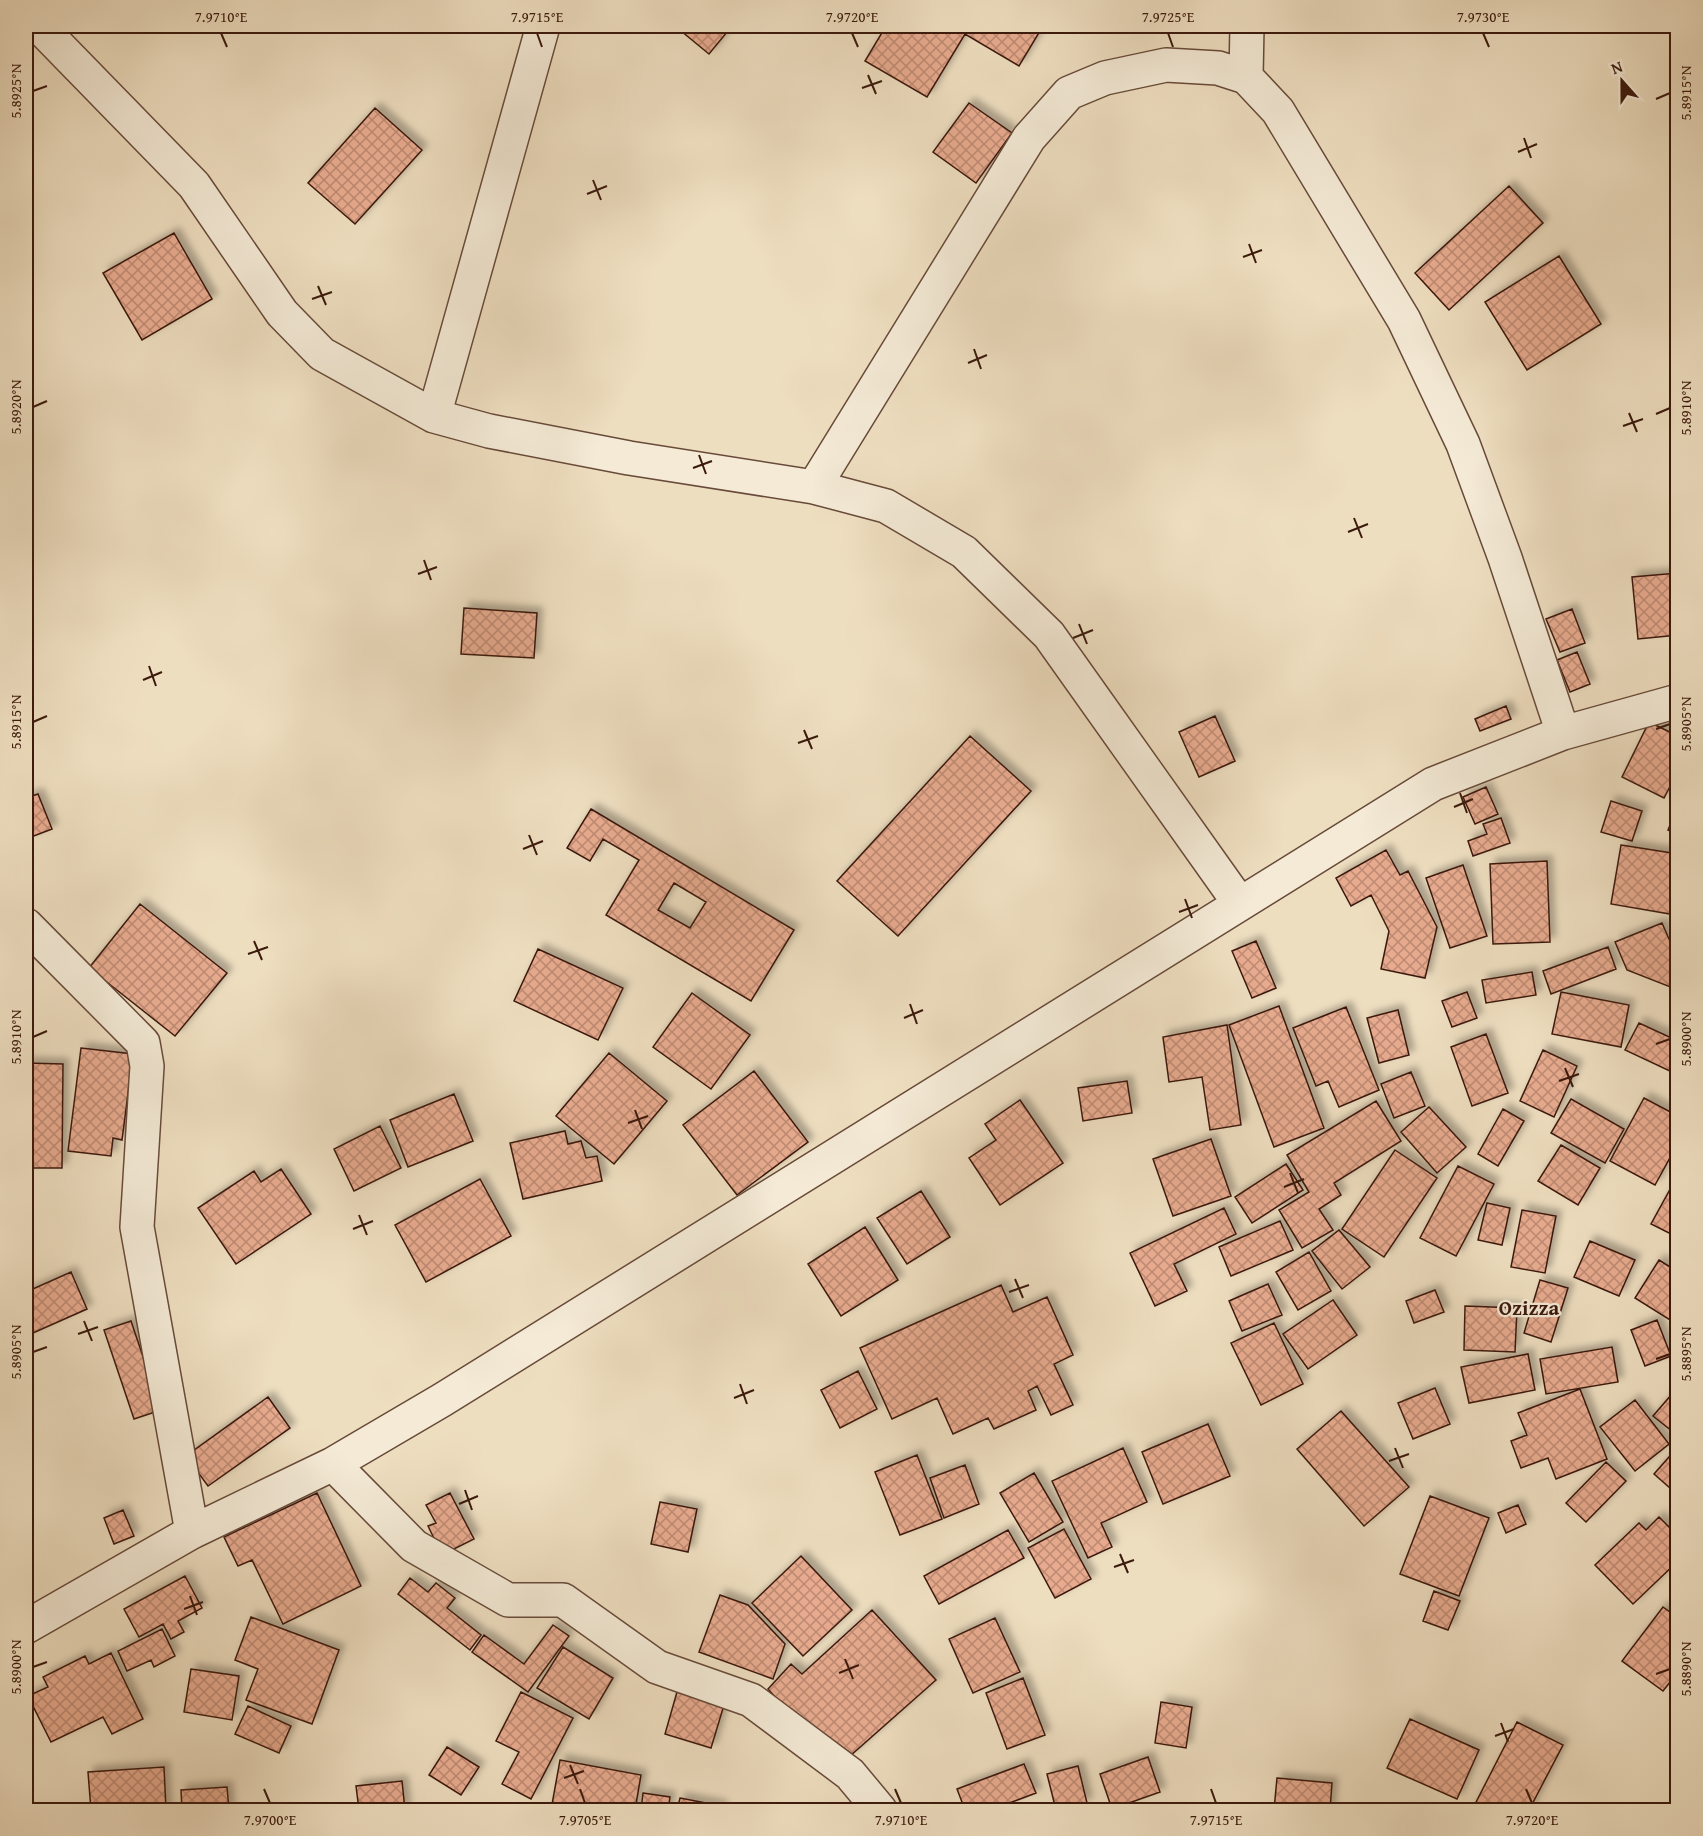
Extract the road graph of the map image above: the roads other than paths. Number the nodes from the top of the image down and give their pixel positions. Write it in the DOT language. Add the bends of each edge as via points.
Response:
graph roads {
  1 [pos="39,26"];
  2 [pos="543,26"];
  3 [pos="1247,26"];
  4 [pos="1246,77"];
  5 [pos="434,416"];
  6 [pos="814,487"];
  7 [pos="1677,701"];
  8 [pos="1563,733"];
  9 [pos="1240,904"];
  10 [pos="26,925"];
  11 [pos="333,1464"];
  12 [pos="192,1532"];
  13 [pos="26,1627"];
  14 [pos="880,1810"];
  1 -- 5 [label="street" via="194,185 282,314 322,354"];
  2 -- 5 [label="street"];
  3 -- 4 [label="street"];
  4 -- 6 [label="street" via="1218,68 1166,65 1105,78 1069,93 1029,138"];
  4 -- 8 [label="street" via="1278,111 1404,320 1463,444"];
  5 -- 6 [label="street" via="489,431 629,458"];
  6 -- 9 [label="street" via="886,506 955,546 1032,618 1049,635"];
  7 -- 8 [label="street"];
  8 -- 9 [label="street" via="1433,784"];
  9 -- 11 [label="street"];
  10 -- 12 [label="street" via="143,1043 147,1066 137,1227"];
  11 -- 12 [label="street"];
  11 -- 14 [label="street" via="414,1546 508,1600 563,1600 657,1667 751,1700 850,1774"];
  12 -- 13 [label="street"];
}
